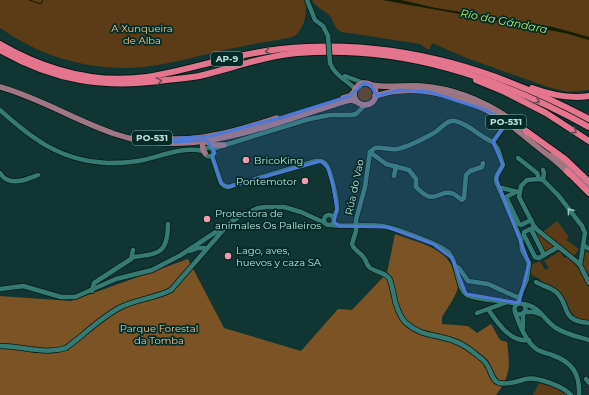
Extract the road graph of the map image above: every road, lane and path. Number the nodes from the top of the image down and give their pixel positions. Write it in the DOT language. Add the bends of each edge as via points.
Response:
graph roads {
  1 [pos="307,0"];
  2 [pos="0,44"];
  3 [pos="0,50"];
  4 [pos="459,64"];
  5 [pos="439,65"];
  6 [pos="334,71"];
  7 [pos="364,83"];
  8 [pos="371,85"];
  9 [pos="0,86"];
  10 [pos="355,90"];
  11 [pos="375,96"];
  12 [pos="589,96"];
  13 [pos="358,102"];
  14 [pos="366,104"];
  15 [pos="311,108"];
  16 [pos="0,110"];
  17 [pos="354,114"];
  18 [pos="589,120"];
  19 [pos="507,122"];
  20 [pos="589,127"];
  21 [pos="526,131"];
  22 [pos="167,139"];
  23 [pos="206,141"];
  24 [pos="589,141"];
  25 [pos="493,142"];
  26 [pos="181,143"];
  27 [pos="224,145"];
  28 [pos="212,149"];
  29 [pos="179,150"];
  30 [pos="203,151"];
  31 [pos="370,152"];
  32 [pos="212,156"];
  33 [pos="518,158"];
  34 [pos="483,163"];
  35 [pos="396,166"];
  36 [pos="543,170"];
  37 [pos="567,171"];
  38 [pos="0,173"];
  39 [pos="38,175"];
  40 [pos="394,176"];
  41 [pos="541,180"];
  42 [pos="589,182"];
  43 [pos="502,188"];
  44 [pos="589,188"];
  45 [pos="518,192"];
  46 [pos="589,193"];
  47 [pos="589,196"];
  48 [pos="332,220"];
  49 [pos="531,220"];
  50 [pos="325,221"];
  51 [pos="168,224"];
  52 [pos="227,225"];
  53 [pos="356,226"];
  54 [pos="533,228"];
  55 [pos="207,238"];
  56 [pos="211,244"];
  57 [pos="583,245"];
  58 [pos="558,247"];
  59 [pos="589,249"];
  60 [pos="132,250"];
  61 [pos="204,251"];
  62 [pos="180,254"];
  63 [pos="544,255"];
  64 [pos="131,259"];
  65 [pos="580,265"];
  66 [pos="456,266"];
  67 [pos="536,282"];
  68 [pos="589,283"];
  69 [pos="0,289"];
  70 [pos="92,291"];
  71 [pos="503,302"];
  72 [pos="520,302"];
  73 [pos="488,309"];
  74 [pos="515,311"];
  75 [pos="524,312"];
  76 [pos="477,313"];
  77 [pos="545,317"];
  78 [pos="589,323"];
  79 [pos="524,332"];
  80 [pos="529,340"];
  81 [pos="589,340"];
  82 [pos="0,346"];
  83 [pos="586,378"];
  84 [pos="589,383"];
  85 [pos="570,394"];
  86 [pos="580,394"];
  1 -- 6 [label="street, bridge" via="315,20 323,26 328,36 330,63"];
  4 -- 2 [label="highway, AP-9, one-way" via="393,50 308,47 240,56 151,76 114,79 82,76 52,68"];
  3 -- 5 [label="highway, AP-9, one-way" via="53,74 111,84 148,83 197,76 251,61 299,53 374,54"];
  4 -- 12 [label="highway" via="472,66 556,96"];
  4 -- 18 [label="highway, AP-9" via="516,84"];
  5 -- 20 [label="highway, AP-9, one-way" via="520,93"];
  5 -- 24 [label="highway, one-way" via="505,92 546,113"];
  6 -- 7 [label="street"];
  6 -- 10 [label="street" via="348,80"];
  7 -- 8 [label="main road, PO-531"];
  7 -- 10 [label="main road, PO-531"];
  8 -- 11 [label="main road" via="375,90"];
  8 -- 21 [label="main road, PO-531" via="422,86 451,91 501,112"];
  9 -- 22 [label="main road, PO-531" via="28,93 116,132"];
  9 -- 26 [label="main road, PO-531" via="117,135 148,142"];
  10 -- 13 [label="main road" via="354,97"];
  10 -- 15 [label="main road, PO-531" via="350,96"];
  11 -- 14 [label="main road, PO-531" via="372,102"];
  11 -- 19 [label="main road, PO-531" via="400,90 430,92 464,101"];
  13 -- 14 [label="main road, PO-531"];
  13 -- 17 [label="street" via="359,107"];
  13 -- 23 [label="main road, PO-531" via="346,101 229,137"];
  14 -- 17 [label="street"];
  15 -- 22 [label="main road, PO-531" via="227,132 197,138"];
  15 -- 23 [label="main road"];
  16 -- 29 [label="street" via="42,144 67,156 84,160 125,163"];
  17 -- 27 [label="street" via="309,119"];
  19 -- 25 [label="street"];
  19 -- 37 [label="main road, PO-531"];
  21 -- 42 [label="highway" via="565,159"];
  21 -- 44 [label="main road, PO-531"];
  22 -- 26 [label="main road"];
  23 -- 26 [label="main road, PO-531"];
  23 -- 27 [label="main road" via="214,145"];
  23 -- 30 [label="main road" via="203,142"];
  25 -- 31 [label="street" via="452,121 434,133 398,148 375,148"];
  25 -- 72 [label="street" via="504,165 496,181 529,263"];
  26 -- 29 [label="street"];
  26 -- 30 [label="main road"];
  27 -- 28 [label="street"];
  28 -- 30 [label="street" via="207,148"];
  28 -- 32 [label="street"];
  29 -- 30 [label="street"];
  30 -- 32 [label="street" via="207,156"];
  31 -- 35 [label="street" via="386,164"];
  31 -- 53 [label="street, Rúa do Vao"];
  32 -- 48 [label="street" via="221,183 228,187 321,160 328,168 335,201"];
  33 -- 41 [label="street" via="537,173"];
  34 -- 35 [label="street" via="482,166 468,172 462,200 449,194 425,196 416,187 416,179 409,170"];
  35 -- 40 [label="street"];
  36 -- 41 [label="street"];
  37 -- 46 [label="highway"];
  37 -- 47 [label="main road, PO-531"];
  38 -- 39 [label="street" via="12,181"];
  41 -- 45 [label="street" via="527,180"];
  57 -- 41 [label="street, one-way" via="582,226 558,195"];
  43 -- 45 [label="street"];
  45 -- 49 [label="street"];
  45 -- 49 [label="street" via="506,197 519,224"];
  48 -- 50 [label="street"];
  48 -- 50 [label="street" via="327,216"];
  48 -- 53 [label="street" via="339,226"];
  49 -- 54 [label="street"];
  50 -- 52 [label="street" via="315,220 292,210 266,207 248,211"];
  51 -- 64 [label="street" via="165,246 154,254"];
  52 -- 55 [label="street"];
  52 -- 56 [label="street"];
  53 -- 66 [label="street" via="387,227 433,244 447,252"];
  53 -- 85 [label="street, Rúa do Vao" via="353,247 364,257 369,267 389,278 394,298 404,321 409,325 427,335 457,342 485,361 496,381 507,383 528,378 558,386"];
  54 -- 58 [label="street"];
  54 -- 63 [label="street"];
  54 -- 63 [label="street" via="524,232 524,235 535,257"];
  55 -- 56 [label="street"];
  55 -- 61 [label="street"];
  55 -- 62 [label="street"];
  56 -- 61 [label="street"];
  57 -- 59 [label="street"];
  57 -- 65 [label="street"];
  58 -- 63 [label="street"];
  58 -- 65 [label="street"];
  60 -- 64 [label="street"];
  61 -- 62 [label="street" via="198,248"];
  61 -- 82 [label="street" via="171,290 130,303 113,312 66,348 46,351"];
  62 -- 70 [label="street" via="152,270 127,276"];
  64 -- 70 [label="street" via="94,283"];
  65 -- 68 [label="street"];
  66 -- 71 [label="street" via="461,286 466,294"];
  66 -- 72 [label="street" via="468,280 488,284"];
  67 -- 78 [label="street" via="557,292 565,310 572,318"];
  69 -- 70 [label="street" via="23,286 68,298"];
  71 -- 72 [label="street"];
  71 -- 73 [label="street"];
  71 -- 74 [label="street"];
  72 -- 74 [label="street" via="515,306"];
  72 -- 75 [label="street" via="525,307"];
  72 -- 77 [label="street" via="534,307"];
  73 -- 76 [label="street"];
  73 -- 80 [label="street" via="508,334 516,339"];
  74 -- 75 [label="street" via="520,314"];
  74 -- 79 [label="street"];
  75 -- 77 [label="street" via="534,312"];
  75 -- 79 [label="street"];
  77 -- 81 [label="street" via="558,329"];
  79 -- 80 [label="street"];
  80 -- 86 [label="street" via="536,349 567,362 572,367"];
  83 -- 84 [label="street"];
  85 -- 86 [label="street"];
}
